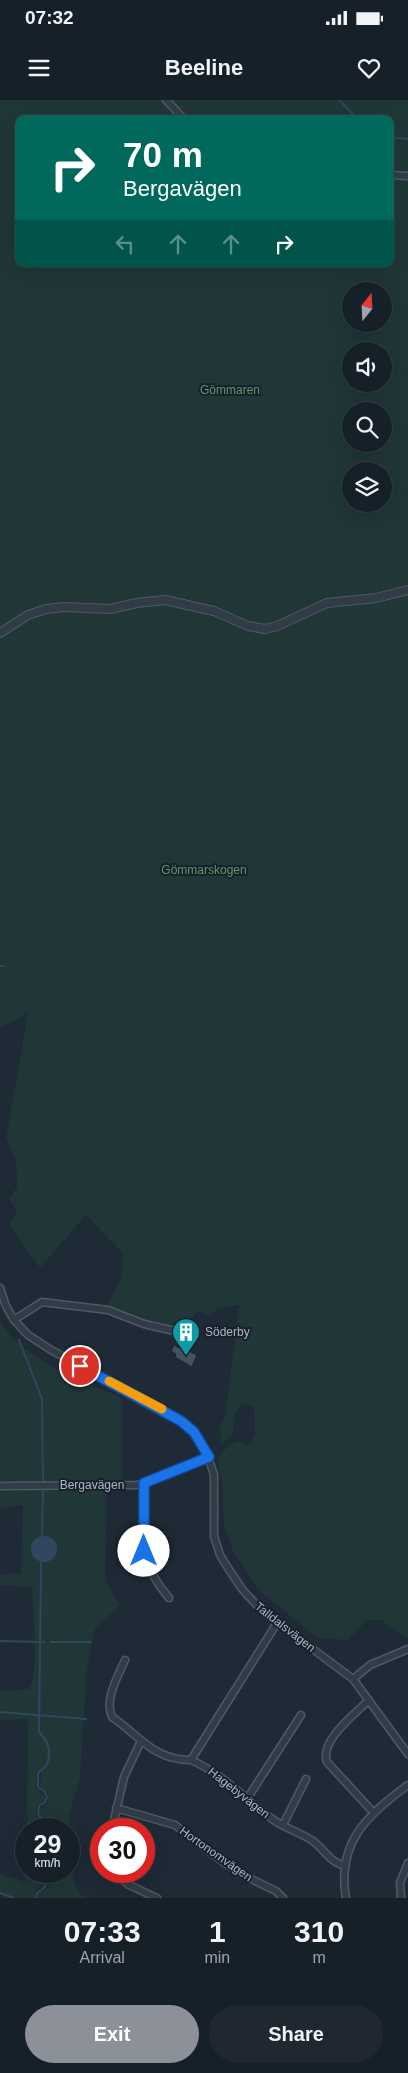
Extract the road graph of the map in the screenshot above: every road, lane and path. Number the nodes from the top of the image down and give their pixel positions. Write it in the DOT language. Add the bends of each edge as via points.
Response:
graph roads {
  1 [pos="166,100"];
  2 [pos="180,115"];
  3 [pos="394,175"];
  4 [pos="408,176"];
  5 [pos="408,590"];
  6 [pos="0,633"];
  7 [pos="0,1288"];
  8 [pos="2,1296"];
  9 [pos="14,1320"];
  10 [pos="179,1332"];
  11 [pos="209,1457"];
  12 [pos="144,1483"];
  13 [pos="0,1486"];
  14 [pos="169,1598"];
  15 [pos="277,1622"];
  16 [pos="408,1649"];
  17 [pos="125,1660"];
  18 [pos="353,1679"];
  19 [pos="369,1700"];
  20 [pos="301,1715"];
  21 [pos="141,1742"];
  22 [pos="408,1754"];
  23 [pos="191,1760"];
  24 [pos="306,1779"];
  25 [pos="408,1785"];
  26 [pos="247,1799"];
  27 [pos="116,1808"];
  28 [pos="373,1812"];
  29 [pos="114,1818"];
  30 [pos="283,1825"];
  31 [pos="408,1863"];
  32 [pos="346,1866"];
  33 [pos="125,1883"];
  34 [pos="157,1898"];
  35 [pos="284,1898"];
  36 [pos="346,1898"];
  37 [pos="401,1898"];
  1 -- 2 [label="street"];
  3 -- 4 [label="street"];
  5 -- 6 [label="street" via="376,598 327,603 265,629 248,626 214,611 165,600 110,609 46,609 28,615"];
  7 -- 8 [label="street, Talldalsvägen"];
  8 -- 9 [label="street, Talldalsvägen"];
  9 -- 10 [label="street" via="42,1302 108,1310 144,1324"];
  9 -- 11 [label="street, Talldalsvägen" via="37,1342 181,1421 194,1432"];
  11 -- 12 [label="street, Bergavägen"];
  11 -- 15 [label="street, Talldalsvägen" via="215,1481 213,1530 217,1548 242,1590"];
  12 -- 13 [label="street, Bergavägen"];
  12 -- 14 [label="street" via="145,1560 155,1582"];
  15 -- 18 [label="street, Talldalsvägen"];
  15 -- 23 [label="street"];
  16 -- 18 [label="street" via="384,1663 370,1666"];
  17 -- 21 [label="street, Hagebyvägen" via="112,1694 110,1710 112,1717 124,1724"];
  18 -- 19 [label="street, Talldalsvägen"];
  19 -- 22 [label="street, Talldalsvägen"];
  19 -- 28 [label="street" via="332,1739 325,1757"];
  20 -- 26 [label="street"];
  21 -- 23 [label="street, Hagebyvägen" via="167,1757"];
  21 -- 27 [label="street" via="124,1777"];
  23 -- 26 [label="street, Hagebyvägen" via="210,1769"];
  24 -- 30 [label="street"];
  25 -- 28 [label="street"];
  26 -- 30 [label="street, Hagebyvägen"];
  27 -- 29 [label="street"];
  27 -- 35 [label="street, Hortonomvägen" via="174,1825 224,1862"];
  28 -- 32 [label="street" via="354,1840"];
  30 -- 32 [label="street, Hagebyvägen" via="309,1838 328,1857"];
  31 -- 37 [label="street" via="400,1883"];
  32 -- 36 [label="street"];
  33 -- 34 [label="street"];
}
